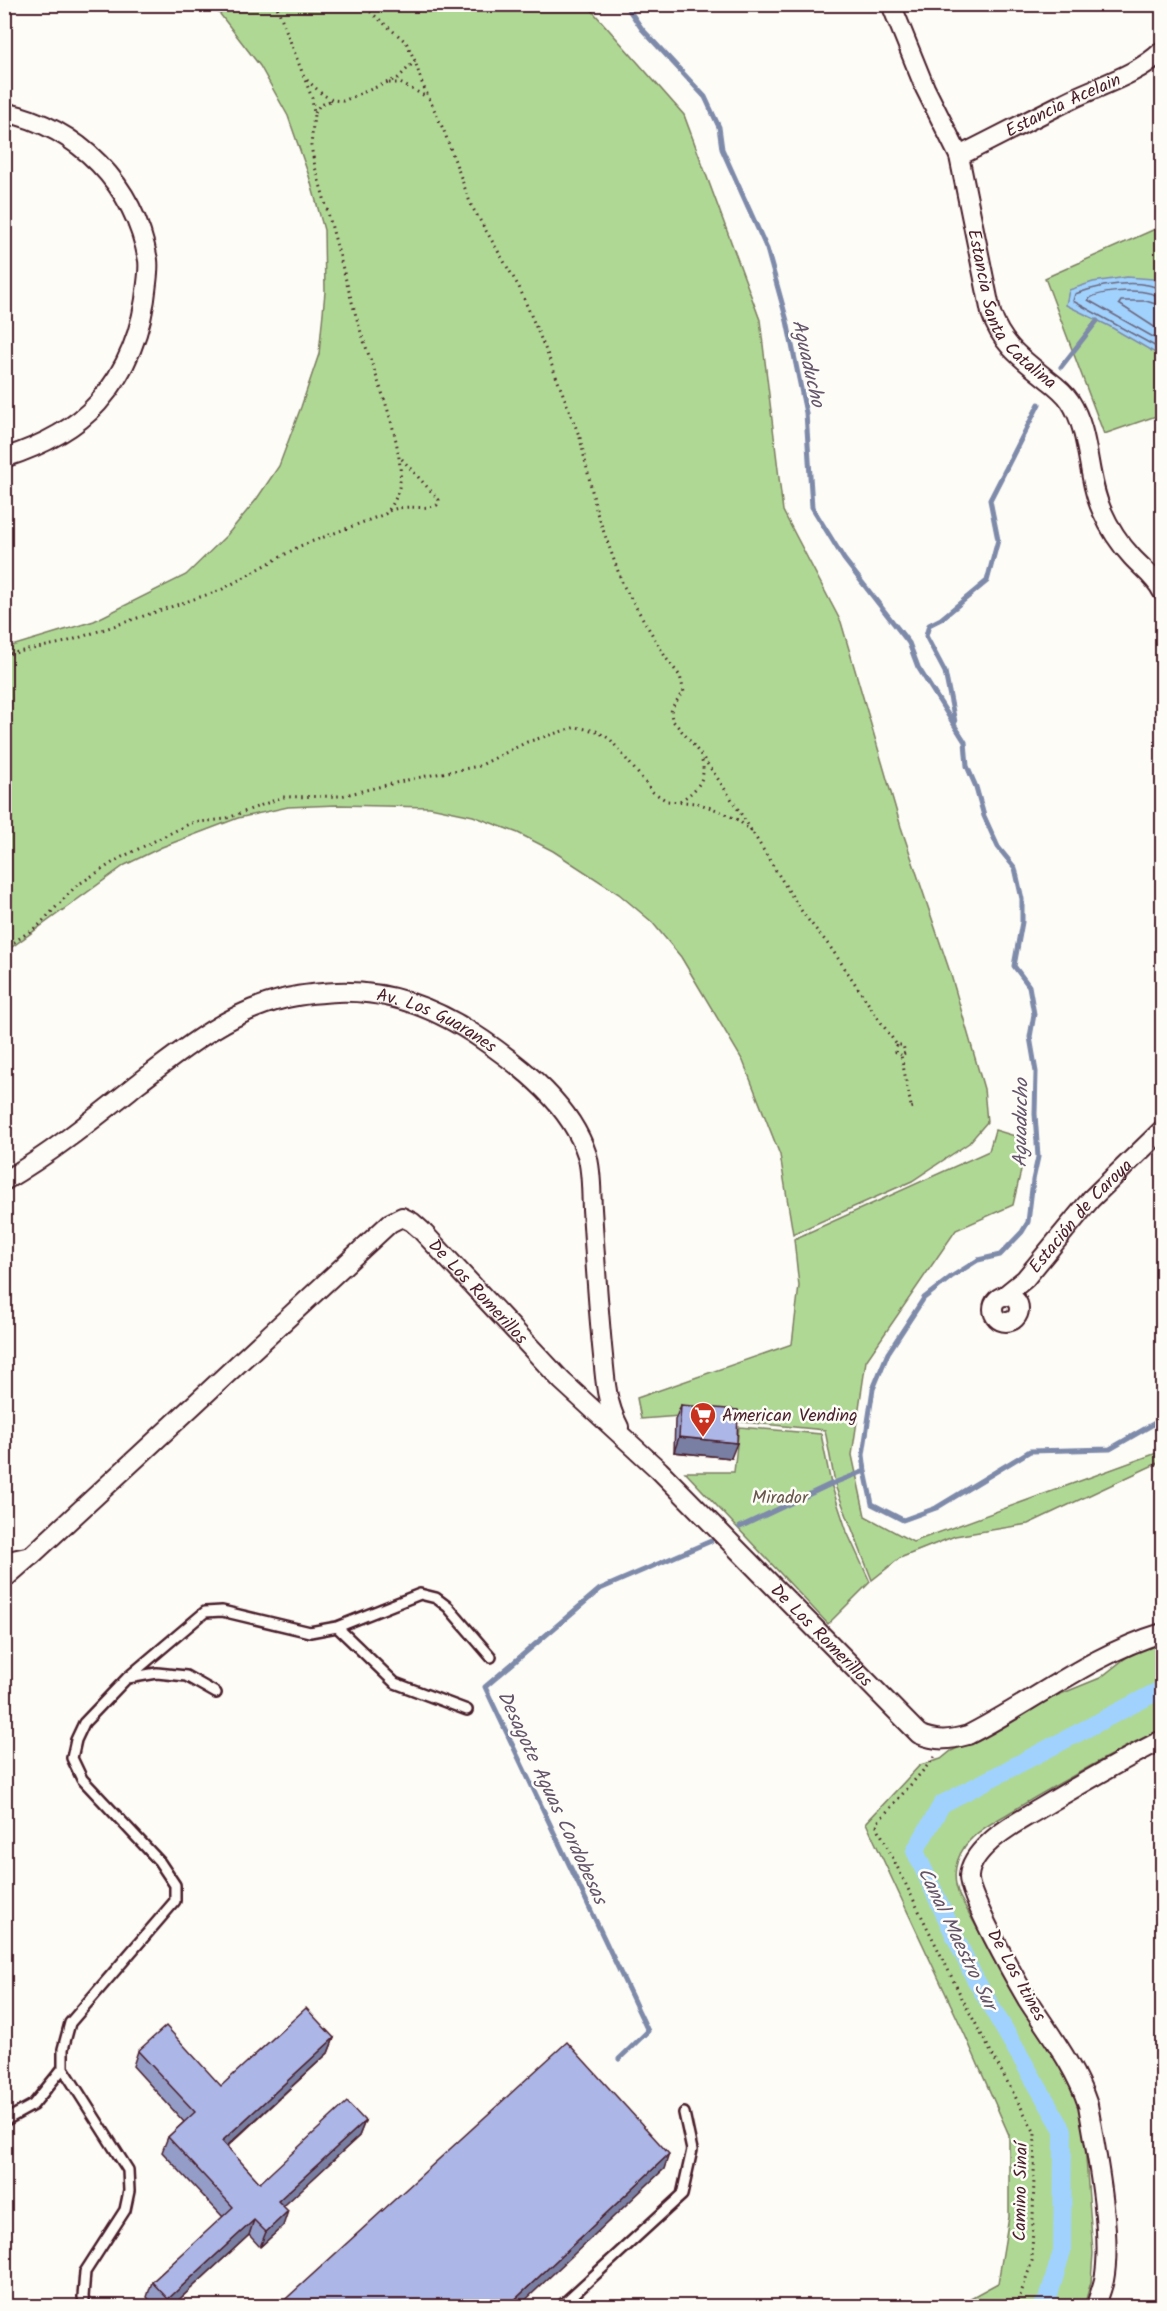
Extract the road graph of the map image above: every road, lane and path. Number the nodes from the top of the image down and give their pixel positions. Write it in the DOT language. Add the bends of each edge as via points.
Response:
graph roads {
  1 [pos="276,4"];
  2 [pos="361,4"];
  3 [pos="891,4"];
  4 [pos="1162,51"];
  5 [pos="415,61"];
  6 [pos="305,77"];
  7 [pos="387,82"];
  8 [pos="429,98"];
  9 [pos="332,100"];
  10 [pos="4,112"];
  11 [pos="314,114"];
  12 [pos="959,156"];
  13 [pos="398,455"];
  14 [pos="4,458"];
  15 [pos="385,514"];
  16 [pos="1161,586"];
  17 [pos="4,655"];
  18 [pos="700,754"];
  19 [pos="680,802"];
  20 [pos="756,835"];
  21 [pos="4,949"];
  22 [pos="897,1045"];
  23 [pos="902,1055"];
  24 [pos="911,1106"];
  25 [pos="1162,1130"];
  26 [pos="4,1181"];
  27 [pos="1025,1279"];
  28 [pos="625,1437"];
  29 [pos="31,1556"];
  30 [pos="4,1562"];
  31 [pos="4,1579"];
  32 [pos="337,1627"];
  33 [pos="1162,1633"];
  34 [pos="491,1657"];
  35 [pos="127,1678"];
  36 [pos="216,1693"];
  37 [pos="467,1710"];
  38 [pos="950,1740"];
  39 [pos="1162,1740"];
  40 [pos="63,2068"];
  41 [pos="684,2113"];
  42 [pos="4,2121"];
  43 [pos="85,2307"];
  44 [pos="561,2307"];
  45 [pos="1010,2307"];
  46 [pos="1096,2307"];
  1 -- 6 [label="path"];
  2 -- 5 [label="path" via="406,42"];
  3 -- 12 [label="street, Estancia Santa Catalina" via="920,77"];
  4 -- 12 [label="street, Estancia Acelain" via="1126,75"];
  5 -- 7 [label="path" via="398,78"];
  5 -- 8 [label="path"];
  6 -- 9 [label="path"];
  6 -- 11 [label="path"];
  7 -- 8 [label="path" via="414,88"];
  7 -- 9 [label="path" via="343,101"];
  8 -- 18 [label="path" via="471,205 519,287 547,353 580,438 597,513 623,585 680,676 684,692 671,707 670,715"];
  9 -- 11 [label="path" via="319,106"];
  10 -- 14 [label="street" via="29,117 93,156 111,176 133,213 149,262 146,300 136,340 120,374 97,404 68,429"];
  11 -- 13 [label="path" via="311,146 315,167"];
  12 -- 16 [label="street, Estancia Santa Catalina" via="997,332 1068,398 1081,424 1102,511 1127,550"];
  13 -- 15 [label="path" via="401,480"];
  13 -- 15 [label="path" via="439,500 431,508 408,506"];
  15 -- 17 [label="path" via="300,546 221,590 66,642"];
  18 -- 19 [label="path" via="703,779"];
  18 -- 20 [label="path"];
  19 -- 20 [label="path" via="717,810"];
  19 -- 21 [label="path" via="667,801 653,792 610,739 576,727 527,742 479,766 341,796 283,797 225,819 191,823 120,858 76,886 39,925"];
  20 -- 22 [label="path" via="799,907"];
  22 -- 23 [label="path" via="896,1052"];
  22 -- 23 [label="path" via="905,1049"];
  23 -- 24 [label="path"];
  25 -- 27 [label="street, Estación de Caroya" via="1090,1199"];
  26 -- 28 [label="street, Av. Los Guaranes" via="65,1140 173,1056 249,1011 314,993 358,991 428,1010 464,1027 525,1072 555,1101 579,1136 590,1175 604,1378 609,1404"];
  27 -- 27 [label="street, Estación de Caroya" via="1018,1315 1011,1321 999,1320 993,1307 997,1300"];
  28 -- 29 [label="street, De Los Romerillos" via="562,1381 422,1230 402,1217 390,1223"];
  28 -- 38 [label="street, De Los Romerillos" via="919,1734"];
  29 -- 30 [label="street"];
  29 -- 31 [label="street"];
  32 -- 34 [label="lane" via="420,1594 436,1598 448,1607"];
  32 -- 35 [label="lane" via="310,1632 222,1611 205,1612"];
  32 -- 37 [label="lane" via="395,1683"];
  33 -- 38 [label="street" via="1139,1640 1103,1667 1051,1688 986,1726"];
  35 -- 36 [label="lane" via="157,1673 186,1676"];
  35 -- 40 [label="lane" via="84,1723 72,1758 82,1779 159,1861 175,1885 175,1901 70,2023"];
  38 -- 45 [label="path, Camino Sinaí" via="876,1824 966,2006 1035,2133 1032,2261 1019,2299"];
  39 -- 46 [label="street, De Los Itines" via="992,1840 969,1875 972,1893 1026,1996 1068,2062 1088,2105 1106,2250 1104,2279"];
  40 -- 42 [label="lane" via="33,2105"];
  40 -- 43 [label="lane" via="128,2170 125,2210 85,2272"];
  41 -- 44 [label="lane" via="692,2150 682,2195"];
}
